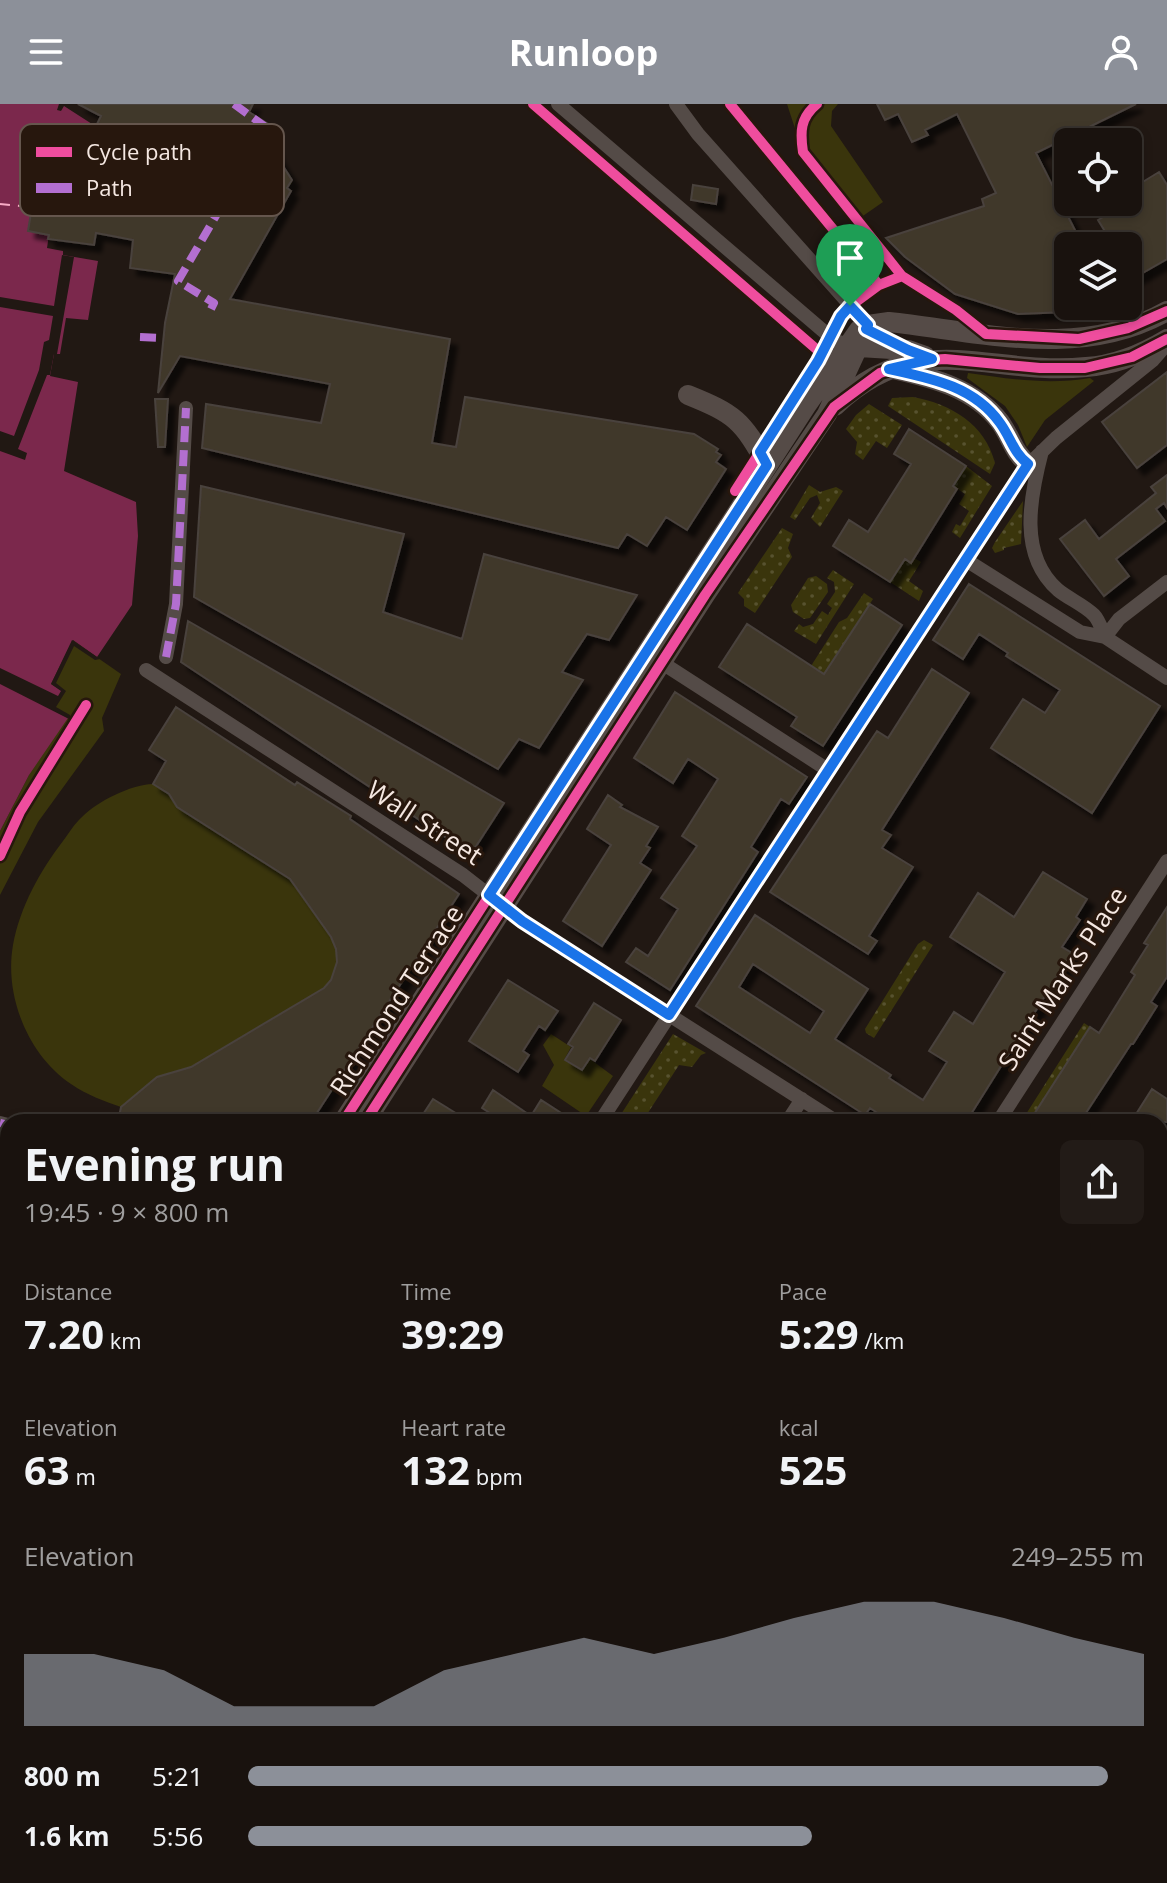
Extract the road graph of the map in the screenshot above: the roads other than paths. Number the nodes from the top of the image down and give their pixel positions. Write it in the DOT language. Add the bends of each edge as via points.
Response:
graph roads {
  1 [pos="558,104"];
  2 [pos="676,104"];
  3 [pos="1167,311"];
  4 [pos="868,325"];
  5 [pos="1167,342"];
  6 [pos="852,346"];
  7 [pos="932,359"];
  8 [pos="889,369"];
  9 [pos="688,395"];
  10 [pos="186,408"];
  11 [pos="827,414"];
  12 [pos="1035,457"];
  13 [pos="767,465"];
  14 [pos="966,560"];
  15 [pos="1167,582"];
  16 [pos="1105,637"];
  17 [pos="166,657"];
  18 [pos="654,658"];
  19 [pos="146,670"];
  20 [pos="1167,678"];
  21 [pos="828,770"];
  22 [pos="1167,861"];
  23 [pos="496,900"];
  24 [pos="669,1015"];
  25 [pos="802,1099"];
  26 [pos="349,1114"];
  27 [pos="370,1114"];
  28 [pos="605,1114"];
  29 [pos="792,1114"];
  30 [pos="825,1114"];
  31 [pos="1003,1114"];
  1 -- 6 [label="street" via="822,329"];
  2 -- 4 [label="street"];
  3 -- 4 [label="main road" via="1128,328 1079,339 1034,339 889,322"];
  4 -- 6 [label="main road, Richmond Terrace" via="859,330"];
  5 -- 7 [label="main road" via="1085,368"];
  5 -- 12 [label="street" via="1153,360"];
  6 -- 7 [label="main road" via="908,350"];
  6 -- 11 [label="main road"];
  6 -- 13 [label="main road, Richmond Terrace"];
  7 -- 8 [label="main road"];
  8 -- 11 [label="main road"];
  8 -- 12 [label="main road" via="943,382 977,400 999,421 1015,451"];
  9 -- 13 [label="main road" via="735,417"];
  10 -- 17 [label="street" via="176,604"];
  11 -- 18 [label="main road, Richmond Terrace"];
  12 -- 14 [label="street"];
  12 -- 16 [label="street" via="1031,541 1036,562 1057,589 1095,615"];
  13 -- 18 [label="main road, Richmond Terrace"];
  14 -- 16 [label="street" via="1080,632"];
  14 -- 21 [label="street"];
  15 -- 16 [label="street" via="1119,619"];
  16 -- 20 [label="street"];
  18 -- 21 [label="street"];
  18 -- 23 [label="main road, Richmond Terrace"];
  19 -- 23 [label="street, Wall Street"];
  21 -- 24 [label="street"];
  22 -- 31 [label="street, Saint Marks Place"];
  23 -- 24 [label="street, Wall Street"];
  23 -- 26 [label="main road, Richmond Terrace"];
  23 -- 27 [label="main road, Richmond Terrace"];
  24 -- 25 [label="street, Wall Street"];
  24 -- 28 [label="street"];
  25 -- 29 [label="street"];
  25 -- 30 [label="street, Wall Street"];
}
